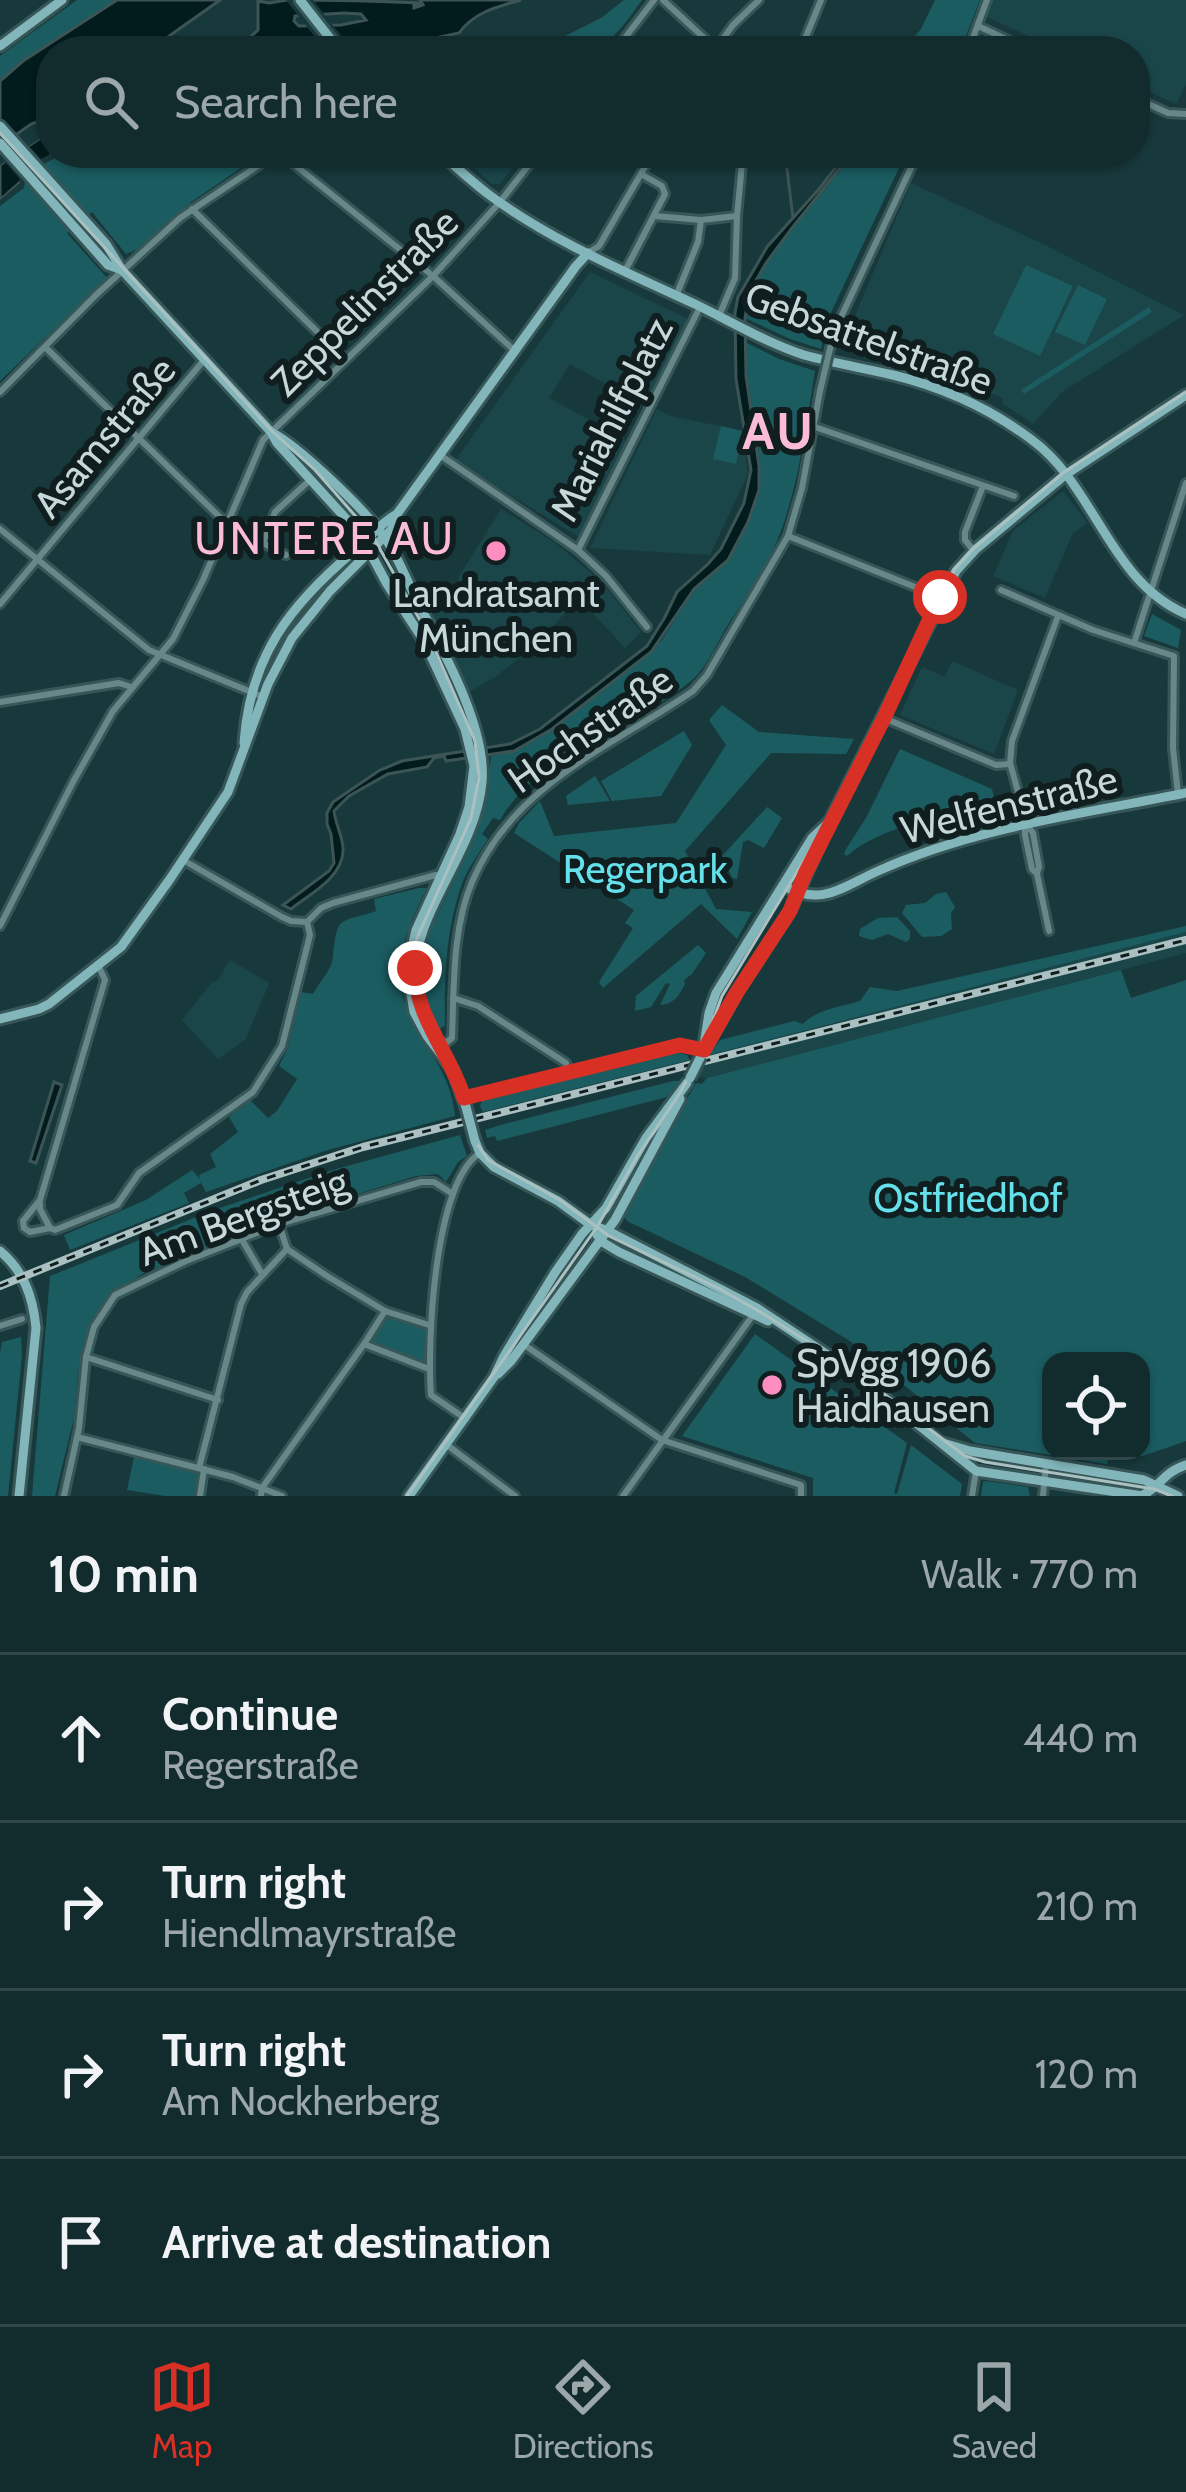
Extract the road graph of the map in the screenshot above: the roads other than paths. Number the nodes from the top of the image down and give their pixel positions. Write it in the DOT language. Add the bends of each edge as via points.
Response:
graph roads {
  1 [pos="62,0"];
  2 [pos="299,0"];
  3 [pos="658,0"];
  4 [pos="759,0"];
  5 [pos="821,0"];
  6 [pos="987,0"];
  7 [pos="979,26"];
  8 [pos="328,36"];
  9 [pos="627,36"];
  10 [pos="699,36"];
  11 [pos="725,36"];
  12 [pos="806,36"];
  13 [pos="975,36"];
  14 [pos="1001,36"];
  15 [pos="0,46"];
  16 [pos="1150,105"];
  17 [pos="1185,112"];
  18 [pos="0,126"];
  19 [pos="0,143"];
  20 [pos="36,166"];
  21 [pos="38,168"];
  22 [pos="255,168"];
  23 [pos="297,168"];
  24 [pos="458,168"];
  25 [pos="526,168"];
  26 [pos="644,168"];
  27 [pos="741,168"];
  28 [pos="911,168"];
  29 [pos="641,174"];
  30 [pos="500,202"];
  31 [pos="192,209"];
  32 [pos="736,216"];
  33 [pos="655,217"];
  34 [pos="701,220"];
  35 [pos="588,253"];
  36 [pos="122,270"];
  37 [pos="625,272"];
  38 [pos="433,276"];
  39 [pos="676,296"];
  40 [pos="700,307"];
  41 [pos="722,318"];
  42 [pos="45,347"];
  43 [pos="516,352"];
  44 [pos="345,359"];
  45 [pos="204,360"];
  46 [pos="0,392"];
  47 [pos="1186,395"];
  48 [pos="815,427"];
  49 [pos="271,432"];
  50 [pos="138,440"];
  51 [pos="440,455"];
  52 [pos="1065,475"];
  53 [pos="312,479"];
  54 [pos="1186,483"];
  55 [pos="983,486"];
  56 [pos="1014,496"];
  57 [pos="228,526"];
  58 [pos="0,529"];
  59 [pos="381,533"];
  60 [pos="788,536"];
  61 [pos="263,543"];
  62 [pos="367,547"];
  63 [pos="578,550"];
  64 [pos="974,550"];
  65 [pos="286,556"];
  66 [pos="38,559"];
  67 [pos="1001,590"];
  68 [pos="1150,595"];
  69 [pos="941,598"];
  70 [pos="0,604"];
  71 [pos="1186,614"];
  72 [pos="1058,616"];
  73 [pos="647,627"];
  74 [pos="1134,643"];
  75 [pos="160,655"];
  76 [pos="131,687"];
  77 [pos="250,693"];
  78 [pos="263,698"];
  79 [pos="0,702"];
  80 [pos="884,718"];
  81 [pos="243,748"];
  82 [pos="1010,763"];
  83 [pos="1182,794"];
  84 [pos="830,821"];
  85 [pos="1027,825"];
  86 [pos="183,860"];
  87 [pos="440,877"];
  88 [pos="784,886"];
  89 [pos="799,894"];
  90 [pos="307,922"];
  91 [pos="0,926"];
  92 [pos="1049,931"];
  93 [pos="98,966"];
  94 [pos="453,998"];
  95 [pos="0,1019"];
  96 [pos="439,1048"];
  97 [pos="702,1053"];
  98 [pos="568,1070"];
  99 [pos="688,1080"];
  100 [pos="465,1102"];
  101 [pos="480,1153"];
  102 [pos="453,1194"];
  103 [pos="40,1200"];
  104 [pos="279,1224"];
  105 [pos="591,1225"];
  106 [pos="50,1228"];
  107 [pos="603,1235"];
  108 [pos="241,1238"];
  109 [pos="286,1249"];
  110 [pos="1,1252"];
  111 [pos="262,1274"];
  112 [pos="385,1311"];
  113 [pos="753,1315"];
  114 [pos="22,1319"];
  115 [pos="429,1324"];
  116 [pos="0,1326"];
  117 [pos="781,1326"];
  118 [pos="364,1344"];
  119 [pos="523,1344"];
  120 [pos="86,1357"];
  121 [pos="429,1369"];
  122 [pos="494,1378"];
  123 [pos="218,1400"];
  124 [pos="466,1419"];
  125 [pos="77,1437"];
  126 [pos="662,1440"];
  127 [pos="938,1440"];
  128 [pos="447,1445"];
  129 [pos="1046,1464"];
  130 [pos="1186,1465"];
  131 [pos="201,1468"];
  132 [pos="976,1471"];
  133 [pos="1044,1483"];
  134 [pos="1161,1491"];
  135 [pos="261,1492"];
  136 [pos="1116,1494"];
  137 [pos="19,1496"];
  138 [pos="64,1496"];
  139 [pos="200,1496"];
  140 [pos="282,1496"];
  141 [pos="409,1496"];
  142 [pos="515,1496"];
  143 [pos="622,1496"];
  144 [pos="801,1496"];
  145 [pos="972,1496"];
  146 [pos="1042,1496"];
  147 [pos="1142,1496"];
  148 [pos="1178,1496"];
  1 -- 15 [label="main road"];
  2 -- 8 [label="main road"];
  3 -- 9 [label="street"];
  3 -- 10 [label="street"];
  4 -- 11 [label="street"];
  5 -- 12 [label="street"];
  6 -- 7 [label="street"];
  7 -- 13 [label="street"];
  7 -- 14 [label="street"];
  16 -- 17 [label="street"];
  18 -- 20 [label="main road"];
  19 -- 36 [label="main road"];
  21 -- 36 [label="main road"];
  22 -- 31 [label="street"];
  23 -- 38 [label="street"];
  24 -- 30 [label="main road, Mariahilfplatz"];
  25 -- 30 [label="street, Zeppelinstraße"];
  26 -- 29 [label="street"];
  27 -- 32 [label="street"];
  28 -- 48 [label="street, Hochstraße, bridge" via="836,329"];
  29 -- 33 [label="street" via="665,188"];
  29 -- 35 [label="street"];
  30 -- 35 [label="main road, Mariahilfplatz"];
  30 -- 38 [label="street, Zeppelinstraße"];
  31 -- 36 [label="street"];
  31 -- 44 [label="street"];
  32 -- 34 [label="street"];
  32 -- 41 [label="street" via="735,278"];
  33 -- 34 [label="street"];
  33 -- 37 [label="street"];
  34 -- 39 [label="street"];
  35 -- 37 [label="main road, Mariahilfplatz"];
  35 -- 43 [label="main road"];
  36 -- 42 [label="street"];
  36 -- 45 [label="main road"];
  37 -- 39 [label="main road, Mariahilfplatz"];
  38 -- 43 [label="street"];
  38 -- 44 [label="street, Zeppelinstraße"];
  39 -- 40 [label="main road, Mariahilfplatz"];
  40 -- 41 [label="main road, Gebsattelstraße"];
  40 -- 63 [label="street, Mariahilfplatz"];
  41 -- 52 [label="main road, Gebsattelstraße" via="804,355 974,405 1037,444"];
  42 -- 46 [label="street"];
  42 -- 50 [label="street"];
  43 -- 51 [label="main road"];
  44 -- 49 [label="street, Zeppelinstraße"];
  45 -- 49 [label="main road"];
  45 -- 50 [label="street, Asamstraße"];
  47 -- 52 [label="main road"];
  48 -- 55 [label="street"];
  48 -- 60 [label="street, Hochstraße"];
  49 -- 53 [label="main road"];
  49 -- 57 [label="street, Zeppelinstraße"];
  49 -- 59 [label="main road"];
  50 -- 57 [label="street"];
  50 -- 66 [label="street, Asamstraße"];
  51 -- 59 [label="main road"];
  51 -- 63 [label="street, Mariahilfplatz"];
  52 -- 64 [label="main road"];
  52 -- 68 [label="main road, Gebsattelstraße"];
  53 -- 61 [label="street" via="275,512"];
  53 -- 62 [label="main road"];
  54 -- 68 [label="street"];
  55 -- 56 [label="street"];
  55 -- 64 [label="street" via="965,532"];
  57 -- 61 [label="street"];
  57 -- 75 [label="street, Zeppelinstraße"];
  58 -- 66 [label="street"];
  59 -- 62 [label="main road"];
  59 -- 96 [label="main road" via="476,730 482,772 473,824 416,957 417,995"];
  60 -- 69 [label="street"];
  60 -- 94 [label="street, Hochstraße" via="696,690 560,775 510,820 467,896"];
  61 -- 65 [label="street"];
  62 -- 77 [label="main road" via="332,569 292,612"];
  62 -- 78 [label="main road" via="303,622"];
  62 -- 87 [label="main road" via="424,640 472,751 462,828"];
  63 -- 73 [label="street"];
  64 -- 69 [label="main road"];
  66 -- 70 [label="street, Asamstraße"];
  66 -- 75 [label="street"];
  67 -- 72 [label="street"];
  68 -- 71 [label="main road"];
  68 -- 74 [label="street"];
  69 -- 80 [label="main road"];
  72 -- 74 [label="street"];
  72 -- 82 [label="street"];
  74 -- 83 [label="street" via="1174,656 1173,748"];
  75 -- 76 [label="street, Zeppelinstraße"];
  75 -- 77 [label="street"];
  76 -- 79 [label="street"];
  76 -- 91 [label="street, Zeppelinstraße"];
  77 -- 78 [label="street"];
  77 -- 81 [label="main road"];
  78 -- 81 [label="main road"];
  80 -- 82 [label="street" via="996,765"];
  80 -- 84 [label="main road"];
  81 -- 86 [label="main road" via="220,807"];
  82 -- 85 [label="street"];
  83 -- 85 [label="main road, Welfenstraße"];
  84 -- 88 [label="main road"];
  84 -- 89 [label="main road"];
  85 -- 89 [label="main road, Welfenstraße" via="939,848 819,897"];
  85 -- 92 [label="street"];
  86 -- 90 [label="street" via="282,917"];
  86 -- 93 [label="main road"];
  87 -- 90 [label="street" via="324,906"];
  87 -- 96 [label="main road" via="407,970 414,1012"];
  88 -- 89 [label="main road"];
  88 -- 97 [label="main road" via="716,993"];
  89 -- 97 [label="main road"];
  90 -- 106 [label="street" via="282,1046 253,1092 139,1173 117,1205"];
  93 -- 95 [label="main road" via="39,1009"];
  93 -- 103 [label="street" via="104,980"];
  94 -- 96 [label="street, Hochstraße" via="452,1038"];
  94 -- 98 [label="street" via="494,1016"];
  96 -- 100 [label="main road"];
  97 -- 98 [label="street" via="680,1045"];
  97 -- 99 [label="main road, bridge"];
  98 -- 100 [label="street"];
  99 -- 105 [label="main road"];
  99 -- 107 [label="main road"];
  100 -- 101 [label="main road, bridge"];
  101 -- 102 [label="street"];
  101 -- 105 [label="main road"];
  102 -- 104 [label="street, Am Bergsteig" via="421,1182"];
  102 -- 115 [label="street"];
  103 -- 106 [label="street"];
  103 -- 106 [label="street" via="24,1228"];
  104 -- 108 [label="street, Am Bergsteig"];
  104 -- 109 [label="street"];
  105 -- 107 [label="main road"];
  105 -- 122 [label="main road"];
  107 -- 113 [label="main road" via="619,1252"];
  107 -- 117 [label="main road" via="727,1290"];
  107 -- 119 [label="main road"];
  108 -- 111 [label="street"];
  108 -- 120 [label="street, Am Bergsteig" via="115,1295"];
  109 -- 111 [label="street"];
  109 -- 112 [label="street"];
  110 -- 137 [label="main road" via="23,1278 36,1328"];
  111 -- 123 [label="street" via="242,1304"];
  112 -- 115 [label="street"];
  112 -- 118 [label="street"];
  113 -- 117 [label="main road"];
  113 -- 126 [label="street"];
  114 -- 116 [label="street"];
  115 -- 121 [label="street"];
  117 -- 127 [label="main road"];
  118 -- 121 [label="street"];
  118 -- 135 [label="street"];
  119 -- 122 [label="main road"];
  119 -- 126 [label="street"];
  120 -- 123 [label="street"];
  120 -- 125 [label="street, Am Bergsteig"];
  121 -- 124 [label="street" via="431,1394"];
  122 -- 124 [label="main road"];
  123 -- 131 [label="street"];
  124 -- 128 [label="main road"];
  125 -- 131 [label="street"];
  125 -- 138 [label="street, Am Bergsteig"];
  126 -- 143 [label="street"];
  126 -- 144 [label="street" via="801,1485"];
  127 -- 129 [label="main road"];
  127 -- 132 [label="main road"];
  128 -- 141 [label="main road"];
  128 -- 142 [label="street"];
  129 -- 133 [label="street"];
  129 -- 134 [label="main road"];
  130 -- 134 [label="main road" via="1166,1472"];
  131 -- 135 [label="street"];
  131 -- 139 [label="street"];
  132 -- 133 [label="main road"];
  132 -- 145 [label="street"];
  133 -- 136 [label="main road"];
  133 -- 146 [label="street"];
  134 -- 147 [label="main road"];
  134 -- 148 [label="main road"];
  135 -- 140 [label="street"];
  136 -- 147 [label="main road"];
}
